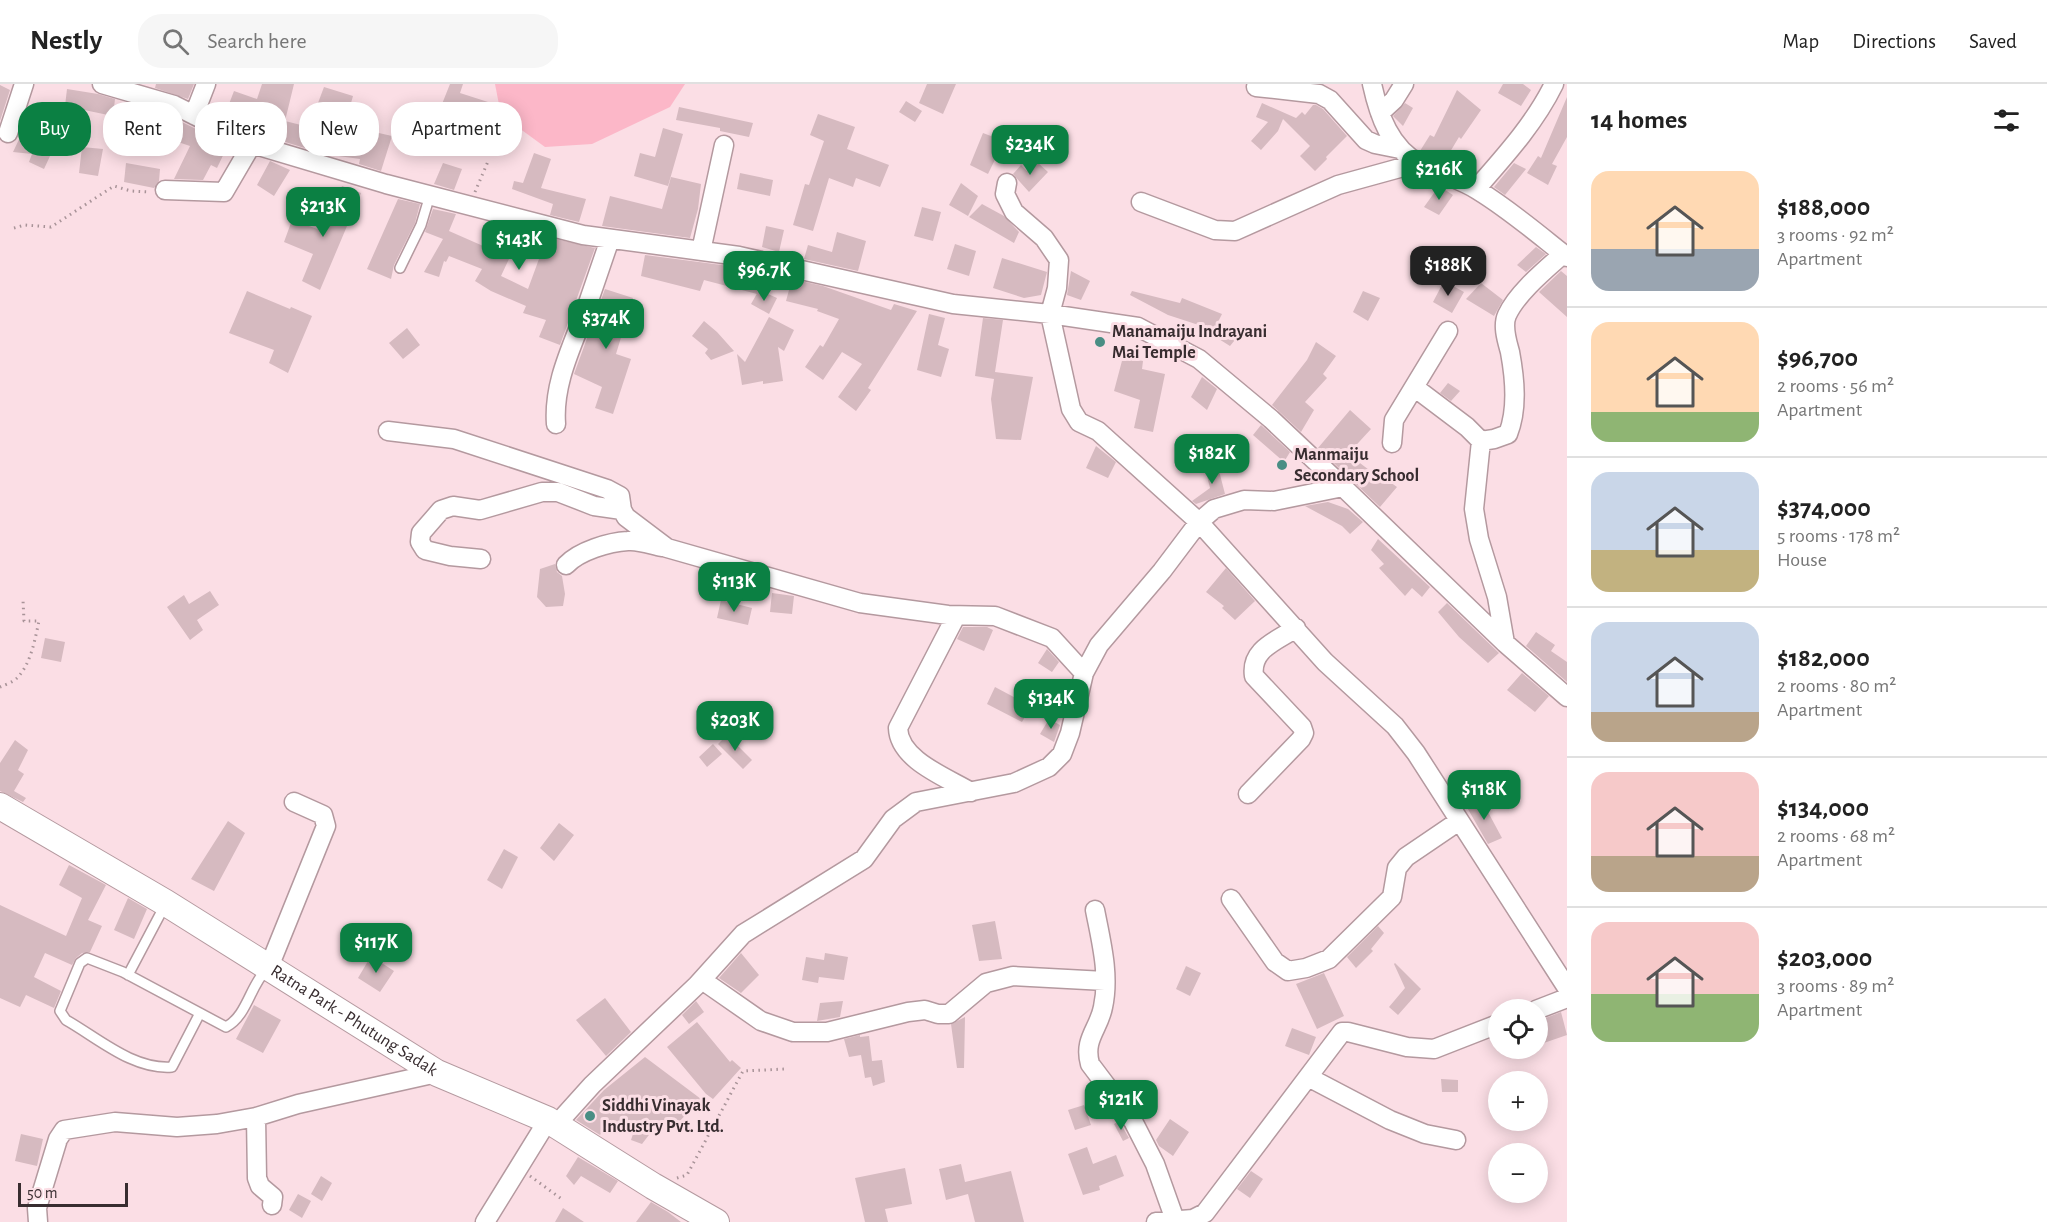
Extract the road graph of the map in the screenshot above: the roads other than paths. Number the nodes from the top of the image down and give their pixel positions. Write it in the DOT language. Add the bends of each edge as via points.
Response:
graph roads {
  1 [pos="24,84"];
  2 [pos="102,84"];
  3 [pos="206,84"];
  4 [pos="1372,84"];
  5 [pos="1404,84"];
  6 [pos="1554,84"];
  7 [pos="1256,87"];
  8 [pos="200,102"];
  9 [pos="1380,113"];
  10 [pos="195,115"];
  11 [pos="8,133"];
  12 [pos="724,145"];
  13 [pos="1400,149"];
  14 [pos="287,154"];
  15 [pos="245,156"];
  16 [pos="1418,163"];
  17 [pos="1007,183"];
  18 [pos="1476,189"];
  19 [pos="165,190"];
  20 [pos="430,195"];
  21 [pos="1141,202"];
  22 [pos="610,239"];
  23 [pos="701,251"];
  24 [pos="1565,255"];
  25 [pos="400,268"];
  26 [pos="1050,315"];
  27 [pos="1448,331"];
  28 [pos="1414,387"];
  29 [pos="556,424"];
  30 [pos="388,431"];
  31 [pos="1481,441"];
  32 [pos="1392,443"];
  33 [pos="1343,487"];
  34 [pos="622,510"];
  35 [pos="1198,522"];
  36 [pos="667,548"];
  37 [pos="481,559"];
  38 [pos="566,565"];
  39 [pos="956,616"];
  40 [pos="1296,628"];
  41 [pos="1505,643"];
  42 [pos="1084,673"];
  43 [pos="1567,698"];
  44 [pos="971,792"];
  45 [pos="1248,794"];
  46 [pos="294,802"];
  47 [pos="0,806"];
  48 [pos="1459,821"];
  49 [pos="1231,899"];
  50 [pos="166,903"];
  51 [pos="1095,910"];
  52 [pos="269,967"];
  53 [pos="128,975"];
  54 [pos="702,980"];
  55 [pos="1105,981"];
  56 [pos="1567,988"];
  57 [pos="1567,998"];
  58 [pos="1548,1005"];
  59 [pos="200,1013"];
  60 [pos="1488,1028"];
  61 [pos="437,1073"];
  62 [pos="1308,1077"];
  63 [pos="256,1117"];
  64 [pos="552,1123"];
  65 [pos="1456,1140"];
  66 [pos="272,1205"];
  67 [pos="1176,1220"];
  68 [pos="38,1222"];
  69 [pos="485,1222"];
  70 [pos="716,1222"];
  71 [pos="1156,1222"];
  1 -- 11 [label="street"];
  2 -- 10 [label="street"];
  3 -- 8 [label="street"];
  4 -- 9 [label="street"];
  5 -- 9 [label="street"];
  6 -- 18 [label="street" via="1523,134"];
  7 -- 13 [label="street" via="1326,97 1366,140"];
  9 -- 13 [label="street" via="1385,129"];
  12 -- 23 [label="street"];
  13 -- 16 [label="street"];
  14 -- 20 [label="street"];
  15 -- 19 [label="street" via="224,192"];
  16 -- 18 [label="street"];
  16 -- 21 [label="street" via="1338,185 1234,231 1215,230"];
  17 -- 26 [label="street" via="1005,194 1014,212 1044,238 1059,260"];
  18 -- 24 [label="street"];
  20 -- 22 [label="street"];
  20 -- 25 [label="lane" via="421,225"];
  22 -- 23 [label="street"];
  22 -- 29 [label="street" via="564,362"];
  23 -- 26 [label="street" via="953,304"];
  24 -- 31 [label="street" via="1532,283 1506,317 1514,379 1514,419 1508,434"];
  26 -- 33 [label="street" via="1138,327 1199,359"];
  26 -- 35 [label="street" via="1071,409 1079,422 1098,430"];
  27 -- 28 [label="street"];
  28 -- 31 [label="street"];
  28 -- 32 [label="street" via="1394,420"];
  30 -- 34 [label="street" via="454,439 607,489 620,496"];
  31 -- 41 [label="street" via="1474,509"];
  33 -- 35 [label="street" via="1274,501 1244,500 1214,510"];
  33 -- 41 [label="street"];
  34 -- 36 [label="street"];
  34 -- 37 [label="street" via="594,506 558,492 542,492 480,510 453,506 441,510 422,533 420,542 425,550"];
  35 -- 40 [label="street"];
  35 -- 42 [label="street" via="1099,645"];
  36 -- 38 [label="street" via="630,541 592,549"];
  36 -- 39 [label="street" via="860,603"];
  39 -- 42 [label="street" via="995,616 1052,638"];
  39 -- 44 [label="street" via="898,728 898,738 912,758"];
  40 -- 45 [label="street" via="1258,653 1252,666 1254,676 1304,733"];
  40 -- 48 [label="street" via="1325,662 1395,726"];
  41 -- 43 [label="street"];
  42 -- 44 [label="street" via="1062,754 1049,767 1014,783"];
  44 -- 54 [label="street" via="916,802 893,819 864,859 742,934"];
  46 -- 52 [label="street" via="324,814 326,826"];
  47 -- 50 [label="street, Ratna Park - Phutung Sadak"];
  48 -- 49 [label="street" via="1406,857 1397,868 1392,897 1329,959 1306,968 1288,971 1275,962"];
  48 -- 56 [label="street"];
  50 -- 52 [label="street, Ratna Park - Phutung Sadak"];
  50 -- 53 [label="lane"];
  51 -- 55 [label="street"];
  52 -- 59 [label="lane" via="259,977 235,1022 226,1027"];
  52 -- 61 [label="street, Ratna Park - Phutung Sadak"];
  53 -- 59 [label="lane"];
  53 -- 59 [label="lane" via="87,958 80,963 60,1011 66,1020 138,1062 156,1068 172,1067"];
  54 -- 55 [label="street" via="761,1021 793,1032 827,1032 925,1010 949,1014 986,983 1012,976"];
  54 -- 64 [label="street"];
  55 -- 67 [label="street" via="1103,1007 1088,1045 1090,1064 1133,1121 1155,1164"];
  57 -- 58 [label="street"];
  60 -- 62 [label="street" via="1434,1048 1407,1047 1342,1032"];
  61 -- 63 [label="street"];
  61 -- 64 [label="street, Ratna Park - Phutung Sadak"];
  62 -- 65 [label="street" via="1390,1120 1425,1134"];
  62 -- 67 [label="street" via="1205,1213 1194,1219"];
  63 -- 66 [label="street" via="257,1178 273,1197"];
  63 -- 68 [label="street" via="177,1127 115,1122 64,1130 37,1208"];
  64 -- 69 [label="street"];
  64 -- 70 [label="street, Ratna Park - Phutung Sadak"];
  67 -- 71 [label="street"];
}
